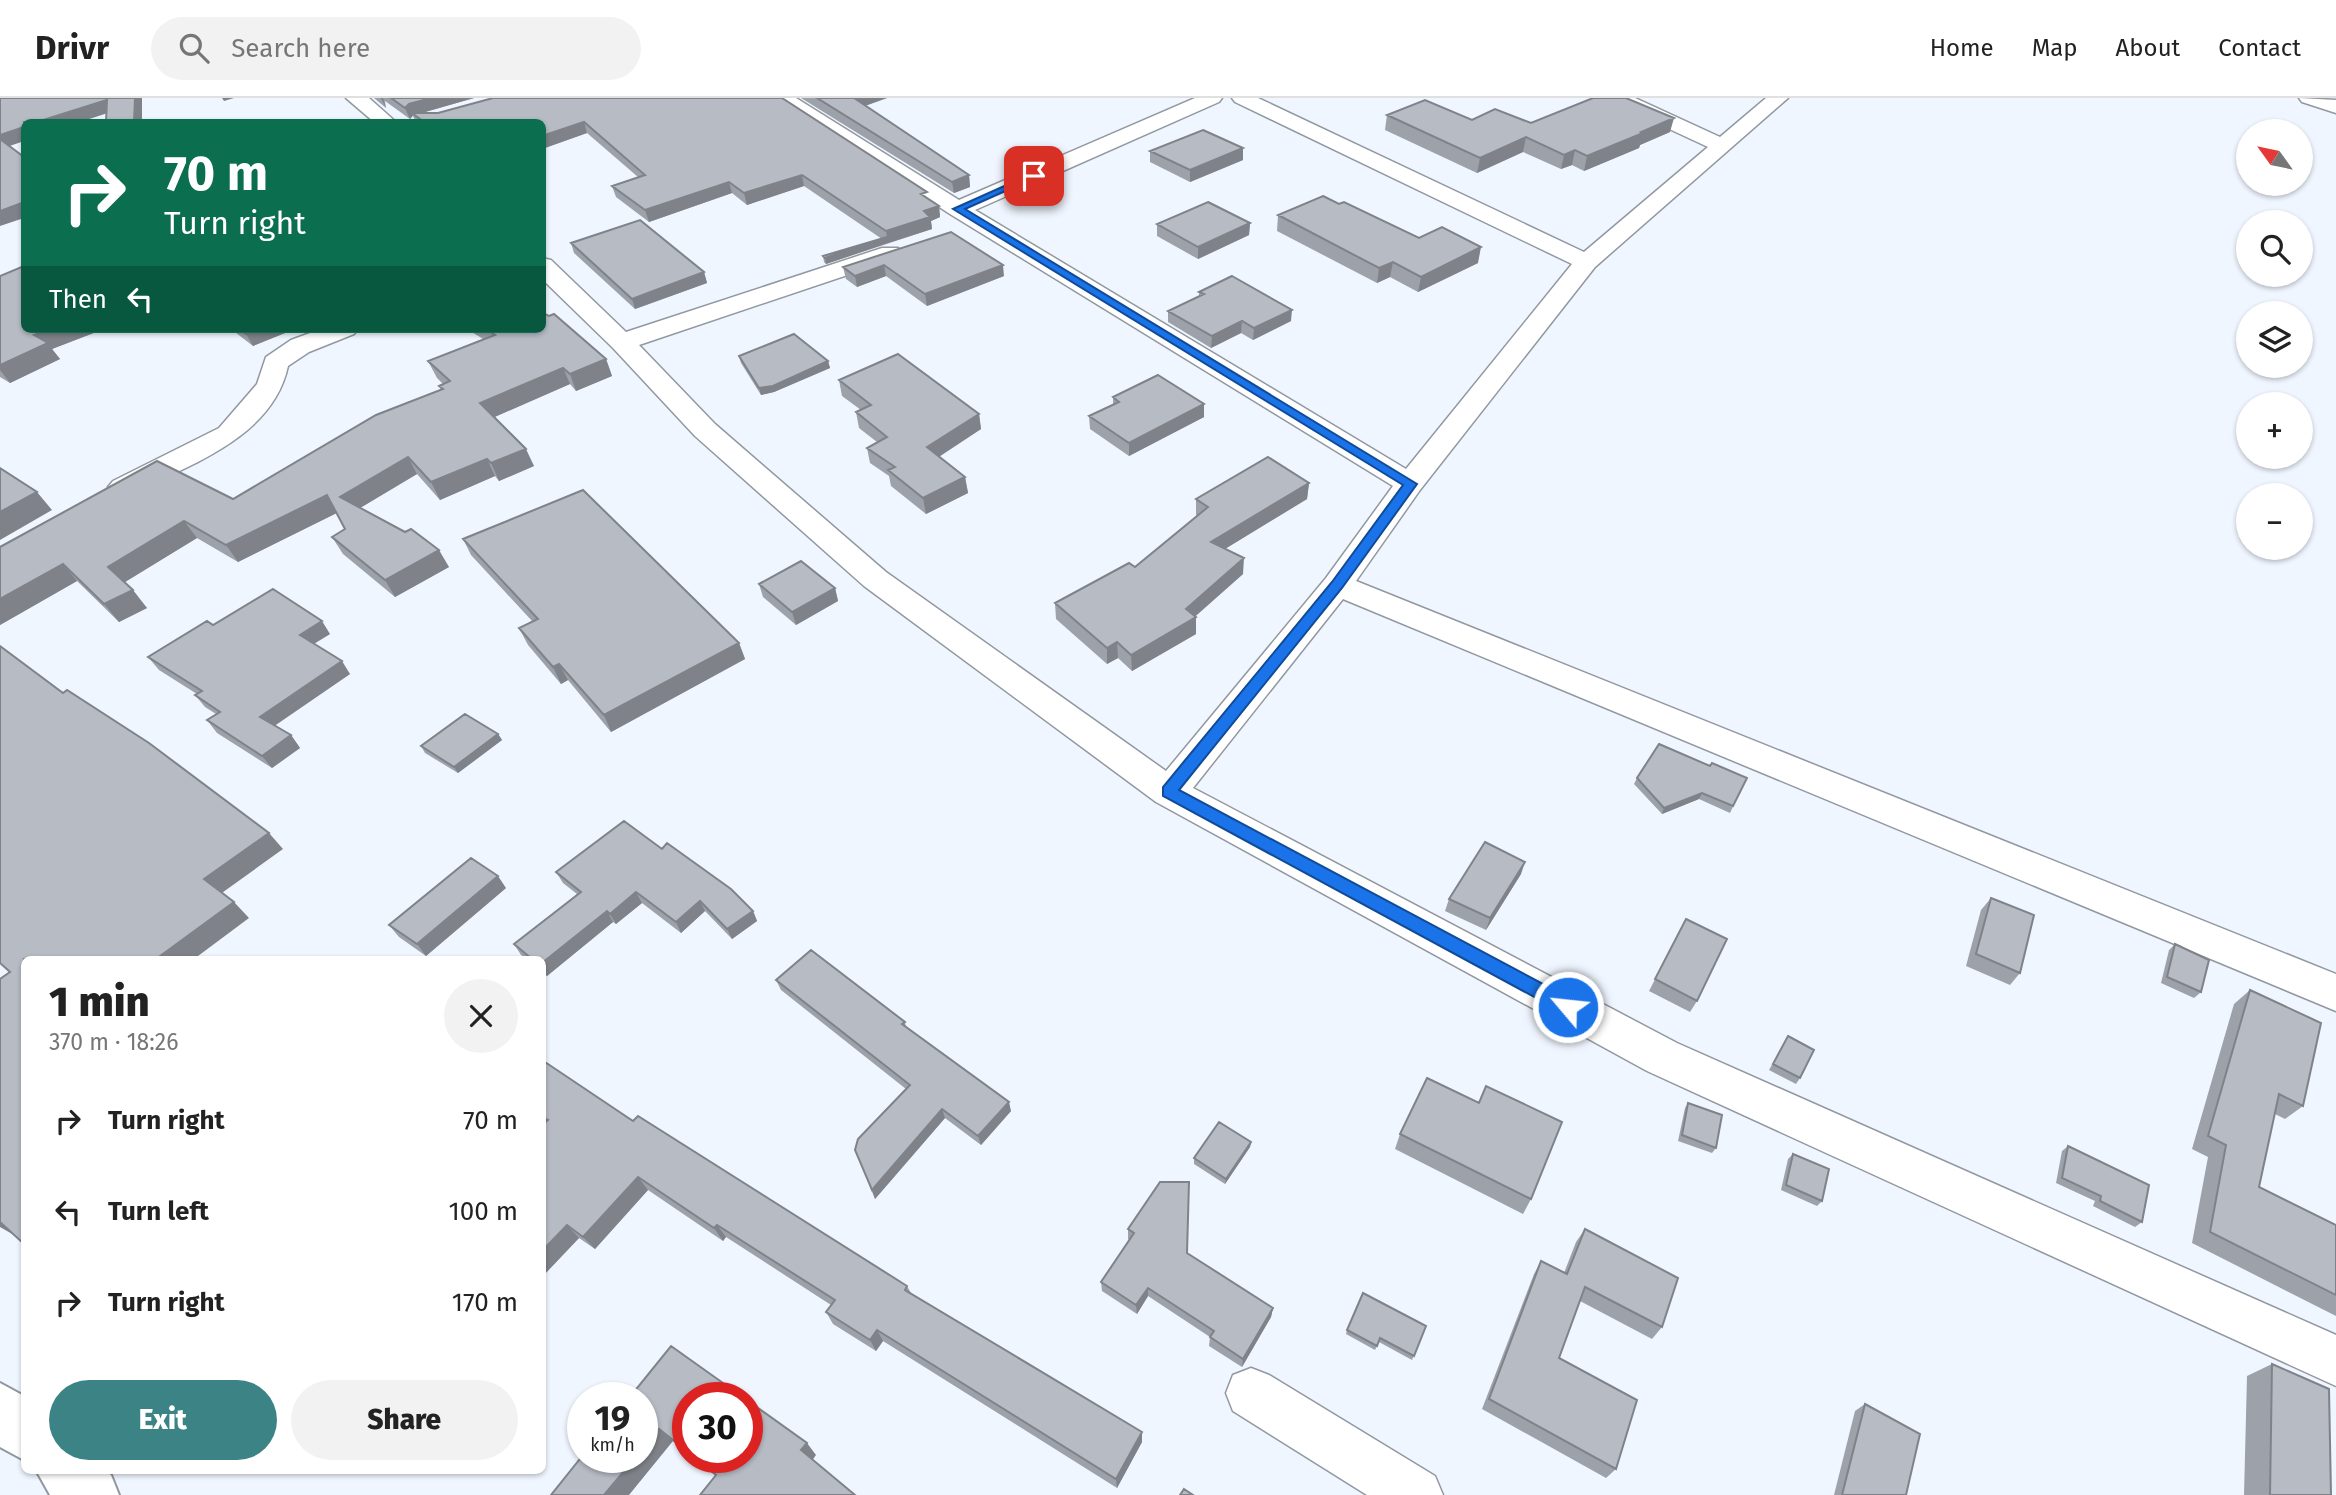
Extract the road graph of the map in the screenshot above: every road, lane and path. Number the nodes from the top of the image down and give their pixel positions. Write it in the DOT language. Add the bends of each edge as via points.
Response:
graph roads {
  1 [pos="356,98"];
  2 [pos="782,98"];
  3 [pos="1212,98"];
  4 [pos="1242,98"];
  5 [pos="1618,98"];
  6 [pos="1778,98"];
  7 [pos="2309,98"];
  8 [pos="2336,107"];
  9 [pos="382,119"];
  10 [pos="1721,145"];
  11 [pos="956,220"];
  12 [pos="914,245"];
  13 [pos="1586,262"];
  14 [pos="546,269"];
  15 [pos="334,333"];
  16 [pos="622,342"];
  17 [pos="1410,484"];
  18 [pos="104,496"];
  19 [pos="1337,585"];
  20 [pos="1169,792"];
  21 [pos="2336,993"];
  22 [pos="2336,1361"];
  23 [pos="1251,1393"];
  24 [pos="0,1410"];
  25 [pos="21,1430"];
  26 [pos="68,1474"];
  27 [pos="90,1495"];
  28 [pos="1416,1495"];
  1 -- 9 [label="street"];
  2 -- 11 [label="street"];
  3 -- 11 [label="street"];
  4 -- 13 [label="street"];
  5 -- 10 [label="street"];
  6 -- 10 [label="street"];
  7 -- 8 [label="street"];
  10 -- 13 [label="street"];
  11 -- 17 [label="street" via="981,223"];
  12 -- 16 [label="street"];
  13 -- 17 [label="street"];
  14 -- 16 [label="street"];
  15 -- 18 [label="street" via="300,346 275,363 270,386 229,434"];
  16 -- 20 [label="street" via="705,430 875,579"];
  17 -- 19 [label="street"];
  19 -- 20 [label="street"];
  19 -- 21 [label="street"];
  20 -- 22 [label="street" via="1662,1057"];
  23 -- 28 [label="street"];
  24 -- 25 [label="highway"];
  26 -- 27 [label="highway"];
}
